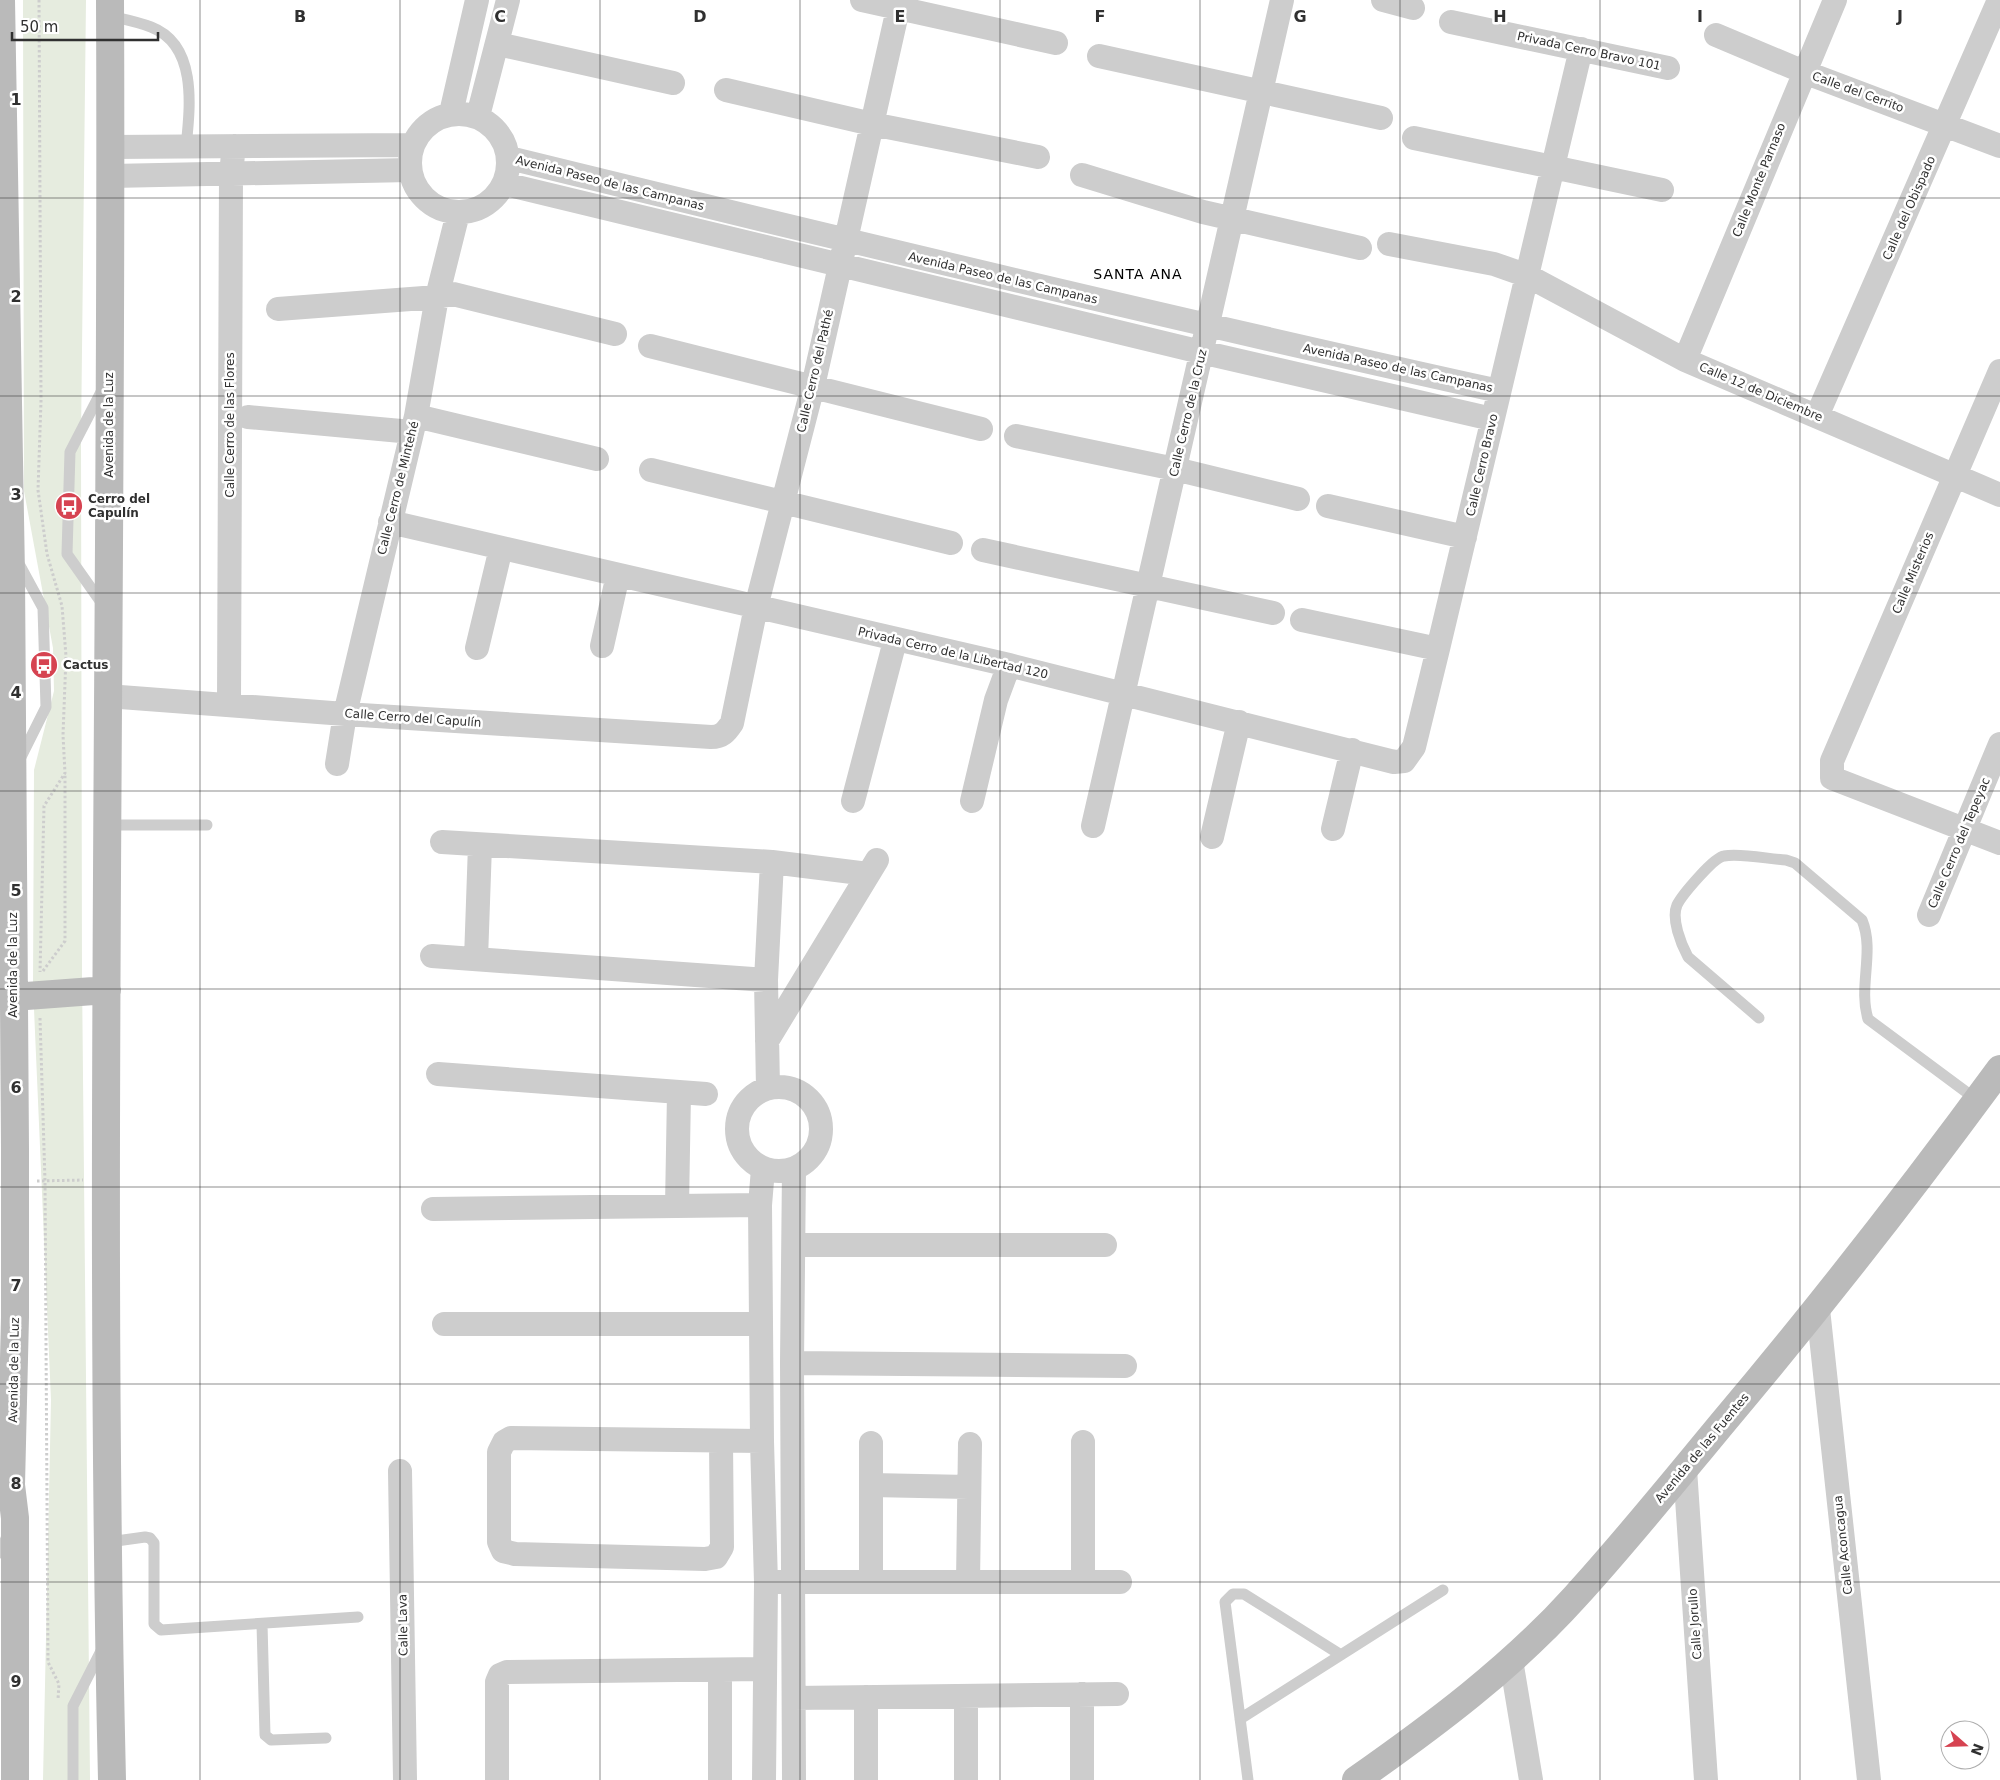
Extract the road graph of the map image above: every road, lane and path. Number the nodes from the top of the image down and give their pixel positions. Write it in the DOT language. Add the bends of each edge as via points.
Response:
graph roads {
  1 [pos="1,0"];
  2 [pos="39,0"];
  3 [pos="477,0"];
  4 [pos="508,0"];
  5 [pos="862,0"];
  6 [pos="1282,0"];
  7 [pos="1383,0"];
  8 [pos="1835,0"];
  9 [pos="1999,0"];
  10 [pos="899,4"];
  11 [pos="110,8"];
  12 [pos="1412,8"];
  13 [pos="1451,22"];
  14 [pos="1716,35"];
  15 [pos="1056,43"];
  16 [pos="498,44"];
  17 [pos="1582,50"];
  18 [pos="1098,56"];
  19 [pos="1668,68"];
  20 [pos="1804,72"];
  21 [pos="673,84"];
  22 [pos="726,90"];
  23 [pos="1259,92"];
  24 [pos="451,113"];
  25 [pos="478,116"];
  26 [pos="1381,118"];
  27 [pos="872,124"];
  28 [pos="1946,125"];
  29 [pos="2,126"];
  30 [pos="1414,138"];
  31 [pos="412,145"];
  32 [pos="234,146"];
  33 [pos="2000,146"];
  34 [pos="111,147"];
  35 [pos="186,147"];
  36 [pos="1038,157"];
  37 [pos="509,158"];
  38 [pos="1552,166"];
  39 [pos="410,170"];
  40 [pos="232,173"];
  41 [pos="1082,175"];
  42 [pos="111,176"];
  43 [pos="505,184"];
  44 [pos="1662,190"];
  45 [pos="458,213"];
  46 [pos="1232,218"];
  47 [pos="845,241"];
  48 [pos="1389,244"];
  49 [pos="1360,248"];
  50 [pos="3,249"];
  51 [pos="839,264"];
  52 [pos="1528,276"];
  53 [pos="436,298"];
  54 [pos="278,309"];
  55 [pos="1208,326"];
  56 [pos="615,334"];
  57 [pos="650,346"];
  58 [pos="1201,352"];
  59 [pos="1685,360"];
  60 [pos="4,367"];
  61 [pos="2000,371"];
  62 [pos="110,376"];
  63 [pos="813,386"];
  64 [pos="1499,391"];
  65 [pos="1817,416"];
  66 [pos="248,417"];
  67 [pos="1492,418"];
  68 [pos="414,424"];
  69 [pos="981,429"];
  70 [pos="1016,436"];
  71 [pos="597,459"];
  72 [pos="1176,469"];
  73 [pos="651,470"];
  74 [pos="1955,475"];
  75 [pos="2000,495"];
  76 [pos="1298,498"];
  77 [pos="784,501"];
  78 [pos="1328,506"];
  79 [pos="390,522"];
  80 [pos="1465,537"];
  81 [pos="951,544"];
  82 [pos="10,547"];
  83 [pos="501,548"];
  84 [pos="983,550"];
  85 [pos="5,574"];
  86 [pos="618,575"];
  87 [pos="1148,588"];
  88 [pos="756,607"];
  89 [pos="108,613"];
  90 [pos="1274,613"];
  91 [pos="1302,620"];
  92 [pos="895,640"];
  93 [pos="602,646"];
  94 [pos="477,648"];
  95 [pos="1438,649"];
  96 [pos="1008,665"];
  97 [pos="5,687"];
  98 [pos="1124,693"];
  99 [pos="107,696"];
  100 [pos="229,704"];
  101 [pos="345,714"];
  102 [pos="1239,722"];
  103 [pos="719,736"];
  104 [pos="2000,744"];
  105 [pos="1352,750"];
  106 [pos="1404,761"];
  107 [pos="338,764"];
  108 [pos="65,771"];
  109 [pos="12,776"];
  110 [pos="854,801"];
  111 [pos="972,801"];
  112 [pos="106,825"];
  113 [pos="207,825"];
  114 [pos="1093,826"];
  115 [pos="1333,829"];
  116 [pos="1965,830"];
  117 [pos="1212,837"];
  118 [pos="442,842"];
  119 [pos="2000,843"];
  120 [pos="480,845"];
  121 [pos="6,855"];
  122 [pos="772,862"];
  123 [pos="6,900"];
  124 [pos="1929,914"];
  125 [pos="432,956"];
  126 [pos="476,960"];
  127 [pos="766,980"];
  128 [pos="108,990"];
  129 [pos="6,992"];
  130 [pos="39,996"];
  131 [pos="1759,1018"];
  132 [pos="767,1041"];
  133 [pos="2000,1069"];
  134 [pos="438,1074"];
  135 [pos="768,1088"];
  136 [pos="679,1093"];
  137 [pos="706,1094"];
  138 [pos="1977,1100"];
  139 [pos="7,1148"];
  140 [pos="763,1169"];
  141 [pos="794,1169"];
  142 [pos="106,1179"];
  143 [pos="15,1181"];
  144 [pos="45,1182"];
  145 [pos="760,1205"];
  146 [pos="677,1206"];
  147 [pos="434,1209"];
  148 [pos="7,1218"];
  149 [pos="795,1245"];
  150 [pos="1105,1245"];
  151 [pos="1818,1309"];
  152 [pos="7,1317"];
  153 [pos="444,1324"];
  154 [pos="761,1324"];
  155 [pos="792,1363"];
  156 [pos="1124,1366"];
  157 [pos="720,1441"];
  158 [pos="762,1441"];
  159 [pos="1083,1442"];
  160 [pos="871,1443"];
  161 [pos="970,1444"];
  162 [pos="1684,1469"];
  163 [pos="400,1471"];
  164 [pos="6,1477"];
  165 [pos="871,1485"];
  166 [pos="969,1487"];
  167 [pos="15,1518"];
  168 [pos="109,1542"];
  169 [pos="0,1553"];
  170 [pos="794,1581"];
  171 [pos="871,1581"];
  172 [pos="766,1582"];
  173 [pos="968,1582"];
  174 [pos="1083,1582"];
  175 [pos="1120,1582"];
  176 [pos="1444,1590"];
  177 [pos="358,1617"];
  178 [pos="262,1624"];
  179 [pos="110,1634"];
  180 [pos="1341,1655"];
  181 [pos="1511,1660"];
  182 [pos="720,1670"];
  183 [pos="763,1670"];
  184 [pos="1082,1694"];
  185 [pos="1117,1694"];
  186 [pos="966,1696"];
  187 [pos="866,1697"];
  188 [pos="794,1698"];
  189 [pos="58,1706"];
  190 [pos="1240,1718"];
  191 [pos="326,1738"];
  192 [pos="15,1780"];
  193 [pos="73,1780"];
  194 [pos="112,1780"];
  195 [pos="405,1780"];
  196 [pos="497,1780"];
  197 [pos="720,1780"];
  198 [pos="764,1780"];
  199 [pos="794,1780"];
  200 [pos="866,1780"];
  201 [pos="966,1780"];
  202 [pos="1082,1780"];
  203 [pos="1248,1780"];
  204 [pos="1356,1780"];
  205 [pos="1530,1780"];
  206 [pos="1706,1780"];
  207 [pos="1869,1780"];
  1 -- 29 [label="main road, Avenida de la Luz"];
  2 -- 108 [label="path" via="41,401 38,490 47,554 62,606 66,656"];
  3 -- 24 [label="street"];
  4 -- 16 [label="street"];
  5 -- 10 [label="street"];
  6 -- 23 [label="street, Calle Cerro de la Cruz"];
  7 -- 12 [label="street"];
  8 -- 20 [label="street, Calle Monte Parnaso"];
  9 -- 28 [label="street, Calle del Obispado"];
  10 -- 15 [label="street"];
  10 -- 27 [label="street, Calle Cerro del Pathé"];
  11 -- 34 [label="main road, Avenida de la Luz"];
  11 -- 35 [label="lane" via="152,27 172,41 182,59 190,87"];
  13 -- 17 [label="street, Privada Cerro Bravo 101"];
  14 -- 20 [label="street, Calle del Cerrito"];
  16 -- 21 [label="street"];
  16 -- 25 [label="street"];
  17 -- 19 [label="street, Privada Cerro Bravo 101"];
  17 -- 38 [label="street, Calle Cerro Bravo"];
  18 -- 23 [label="street"];
  20 -- 28 [label="street, Calle del Cerrito"];
  20 -- 59 [label="street, Calle Monte Parnaso"];
  22 -- 27 [label="street"];
  23 -- 26 [label="street"];
  23 -- 46 [label="street, Calle Cerro de la Cruz"];
  24 -- 25 [label="street"];
  24 -- 31 [label="street" via="425,126"];
  25 -- 37 [label="street" via="492,125 504,140"];
  27 -- 36 [label="street"];
  27 -- 47 [label="street, Calle Cerro del Pathé"];
  28 -- 33 [label="street, Calle del Cerrito"];
  28 -- 65 [label="street, Calle del Obispado"];
  29 -- 50 [label="main road, Avenida de la Luz"];
  30 -- 38 [label="street"];
  31 -- 32 [label="street"];
  31 -- 39 [label="street"];
  32 -- 35 [label="street"];
  32 -- 40 [label="street, Calle Cerro de las Flores"];
  34 -- 35 [label="street"];
  34 -- 42 [label="main road, Avenida de la Luz"];
  37 -- 43 [label="street"];
  37 -- 47 [label="street, Avenida Paseo de las Campanas"];
  38 -- 44 [label="street"];
  38 -- 52 [label="street, Calle Cerro Bravo"];
  39 -- 40 [label="street"];
  39 -- 45 [label="street" via="420,193 437,207"];
  40 -- 42 [label="street"];
  40 -- 100 [label="street, Calle Cerro de las Flores"];
  41 -- 46 [label="street"];
  42 -- 62 [label="main road, Avenida de la Luz"];
  43 -- 45 [label="street" via="493,200 477,210"];
  43 -- 51 [label="street, Avenida Paseo de las Campanas"];
  45 -- 53 [label="street, Calle Cerro de Mintehé"];
  46 -- 49 [label="street"];
  46 -- 55 [label="street, Calle Cerro de la Cruz"];
  47 -- 51 [label="street, Calle Cerro del Pathé"];
  47 -- 55 [label="street, Avenida Paseo de las Campanas"];
  48 -- 52 [label="street, Calle 12 de Diciembre" via="1494,264"];
  50 -- 60 [label="main road, Avenida de la Luz"];
  51 -- 58 [label="street, Avenida Paseo de las Campanas"];
  51 -- 63 [label="street, Calle Cerro del Pathé"];
  52 -- 59 [label="street, Calle 12 de Diciembre"];
  52 -- 64 [label="street, Calle Cerro Bravo"];
  53 -- 54 [label="street"];
  53 -- 56 [label="street" via="453,294"];
  53 -- 68 [label="street, Calle Cerro de Mintehé"];
  55 -- 58 [label="street, Calle Cerro de la Cruz"];
  55 -- 64 [label="street, Avenida Paseo de las Campanas"];
  57 -- 63 [label="street"];
  58 -- 67 [label="street, Avenida Paseo de las Campanas"];
  58 -- 72 [label="street, Calle Cerro de la Cruz"];
  59 -- 65 [label="street, Calle 12 de Diciembre"];
  60 -- 82 [label="main road, Avenida de la Luz"];
  61 -- 74 [label="street, Calle Misterios"];
  62 -- 89 [label="main road, Avenida de la Luz"];
  62 -- 89 [label="lane" via="70,452 67,554"];
  63 -- 69 [label="street"];
  63 -- 77 [label="street, Calle Cerro del Pathé"];
  64 -- 67 [label="street, Calle Cerro Bravo"];
  65 -- 74 [label="street, Calle 12 de Diciembre"];
  66 -- 68 [label="street"];
  67 -- 80 [label="street, Calle Cerro Bravo"];
  68 -- 71 [label="street"];
  68 -- 79 [label="street, Calle Cerro de Mintehé"];
  70 -- 72 [label="street"];
  72 -- 76 [label="street"];
  72 -- 87 [label="street, Calle Cerro de la Cruz"];
  73 -- 77 [label="street"];
  74 -- 75 [label="street, Calle 12 de Diciembre"];
  74 -- 116 [label="street, Calle Misterios" via="1832,761 1832,778"];
  77 -- 81 [label="street"];
  77 -- 88 [label="street, Calle Cerro del Pathé"];
  78 -- 80 [label="street"];
  79 -- 83 [label="street, Privada Cerro de la Libertad 120"];
  79 -- 101 [label="street, Calle Cerro de Mintehé"];
  80 -- 95 [label="street, Calle Cerro Bravo"];
  82 -- 85 [label="main road, Avenida de la Luz"];
  82 -- 109 [label="lane" via="43,608 46,707"];
  83 -- 86 [label="street, Privada Cerro de la Libertad 120"];
  83 -- 94 [label="street"];
  84 -- 87 [label="street"];
  85 -- 97 [label="main road, Avenida de la Luz"];
  86 -- 88 [label="street, Privada Cerro de la Libertad 120"];
  86 -- 93 [label="street"];
  87 -- 90 [label="street"];
  87 -- 98 [label="street, Calle Cerro de la Cruz"];
  88 -- 92 [label="street, Privada Cerro de la Libertad 120"];
  88 -- 103 [label="street, Calle Cerro del Pathé" via="732,723"];
  89 -- 99 [label="main road, Avenida de la Luz"];
  91 -- 95 [label="street"];
  92 -- 96 [label="street, Privada Cerro de la Libertad 120"];
  92 -- 110 [label="street"];
  95 -- 106 [label="street, Calle Cerro Bravo" via="1414,747"];
  96 -- 98 [label="street, Privada Cerro de la Libertad 120"];
  96 -- 111 [label="street" via="996,700"];
  97 -- 109 [label="main road, Avenida de la Luz"];
  98 -- 102 [label="street, Privada Cerro de la Libertad 120"];
  98 -- 114 [label="street, Calle Cerro de la Cruz"];
  99 -- 100 [label="street, Calle Cerro del Capulín"];
  99 -- 112 [label="main road, Avenida de la Luz"];
  100 -- 101 [label="street, Calle Cerro del Capulín"];
  101 -- 103 [label="street, Calle Cerro del Capulín"];
  101 -- 107 [label="street, Calle Cerro de Mintehé"];
  102 -- 105 [label="street, Privada Cerro de la Libertad 120"];
  102 -- 117 [label="street"];
  104 -- 116 [label="street, Calle Cerro del Tepeyac"];
  105 -- 106 [label="street, Privada Cerro de la Libertad 120" via="1394,762"];
  105 -- 115 [label="street"];
  108 -- 108 [label="path" via="44,806 40,975 65,941"];
  109 -- 121 [label="main road, Avenida de la Luz"];
  112 -- 113 [label="lane"];
  112 -- 128 [label="main road, Avenida de la Luz"];
  116 -- 119 [label="street"];
  116 -- 124 [label="street, Calle Cerro del Tepeyac"];
  118 -- 120 [label="street"];
  120 -- 122 [label="street"];
  120 -- 126 [label="street"];
  121 -- 123 [label="main road, Avenida de la Luz"];
  122 -- 127 [label="street"];
  122 -- 132 [label="street" via="872,867"];
  123 -- 129 [label="main road, Avenida de la Luz"];
  125 -- 126 [label="street"];
  126 -- 127 [label="street"];
  127 -- 132 [label="street"];
  128 -- 130 [label="main road"];
  128 -- 142 [label="main road, Avenida de la Luz"];
  129 -- 130 [label="main road"];
  129 -- 139 [label="main road, Avenida de la Luz"];
  130 -- 144 [label="path"];
  131 -- 138 [label="lane" via="1688,957 1675,917 1677,905 1714,860 1724,856 1795,863 1862,920 1868,932 1864,1005 1868,1018"];
  132 -- 135 [label="street"];
  133 -- 138 [label="main road, Avenida de las Fuentes"];
  134 -- 136 [label="street"];
  135 -- 140 [label="street" via="748,1099 739,1113 736,1130 740,1146 750,1161"];
  135 -- 141 [label="street" via="796,1089 810,1100 819,1115 821,1133 817,1148 808,1160"];
  136 -- 137 [label="street"];
  136 -- 146 [label="street"];
  138 -- 151 [label="main road, Avenida de las Fuentes"];
  139 -- 143 [label="main road, Avenida de la Luz"];
  140 -- 141 [label="street" via="779,1172"];
  140 -- 145 [label="street"];
  141 -- 149 [label="street"];
  142 -- 144 [label="path"];
  142 -- 168 [label="main road, Avenida de la Luz"];
  143 -- 144 [label="path"];
  143 -- 148 [label="main road, Avenida de la Luz"];
  144 -- 189 [label="path" via="48,1662 59,1684"];
  145 -- 146 [label="street"];
  145 -- 154 [label="street"];
  146 -- 147 [label="street"];
  148 -- 152 [label="main road, Avenida de la Luz"];
  149 -- 150 [label="street"];
  149 -- 155 [label="street"];
  151 -- 162 [label="main road, Avenida de las Fuentes"];
  151 -- 207 [label="street, Calle Aconcagua"];
  152 -- 164 [label="main road, Avenida de la Luz"];
  153 -- 154 [label="street"];
  154 -- 158 [label="street"];
  155 -- 156 [label="street"];
  155 -- 170 [label="street"];
  157 -- 157 [label="street" via="511,1438 504,1442 499,1452 499,1542 503,1551 514,1554 716,1557 722,1547"];
  157 -- 158 [label="street"];
  158 -- 172 [label="street"];
  159 -- 174 [label="street"];
  160 -- 165 [label="street"];
  161 -- 166 [label="street"];
  162 -- 181 [label="main road, Avenida de las Fuentes" via="1574,1598"];
  162 -- 206 [label="street, Calle Jorullo"];
  163 -- 195 [label="street, Calle Lava"];
  164 -- 167 [label="main road, Avenida de la Luz"];
  165 -- 166 [label="street"];
  165 -- 171 [label="street"];
  166 -- 173 [label="street"];
  167 -- 169 [label="lane"];
  167 -- 192 [label="main road, Avenida de la Luz" via="9,1684"];
  168 -- 178 [label="lane" via="145,1537 154,1543 156,1628"];
  168 -- 179 [label="main road, Avenida de la Luz"];
  170 -- 171 [label="street"];
  170 -- 172 [label="street"];
  170 -- 188 [label="street"];
  171 -- 173 [label="street"];
  172 -- 183 [label="street"];
  173 -- 174 [label="street"];
  174 -- 175 [label="street"];
  176 -- 180 [label="lane"];
  177 -- 178 [label="lane"];
  178 -- 191 [label="lane" via="267,1738"];
  179 -- 193 [label="lane" via="73,1706"];
  179 -- 194 [label="main road, Avenida de la Luz"];
  180 -- 190 [label="lane"];
  180 -- 190 [label="lane" via="1244,1594 1233,1594 1225,1602"];
  181 -- 204 [label="main road, Avenida de las Fuentes" via="1435,1724"];
  181 -- 205 [label="street"];
  182 -- 183 [label="street"];
  182 -- 196 [label="street" via="500,1674 497,1682"];
  182 -- 197 [label="street"];
  183 -- 198 [label="street"];
  184 -- 185 [label="street"];
  184 -- 186 [label="street"];
  184 -- 202 [label="street"];
  186 -- 187 [label="street"];
  186 -- 201 [label="street"];
  187 -- 188 [label="street"];
  187 -- 200 [label="street"];
  188 -- 199 [label="street"];
  190 -- 203 [label="lane"];
}
